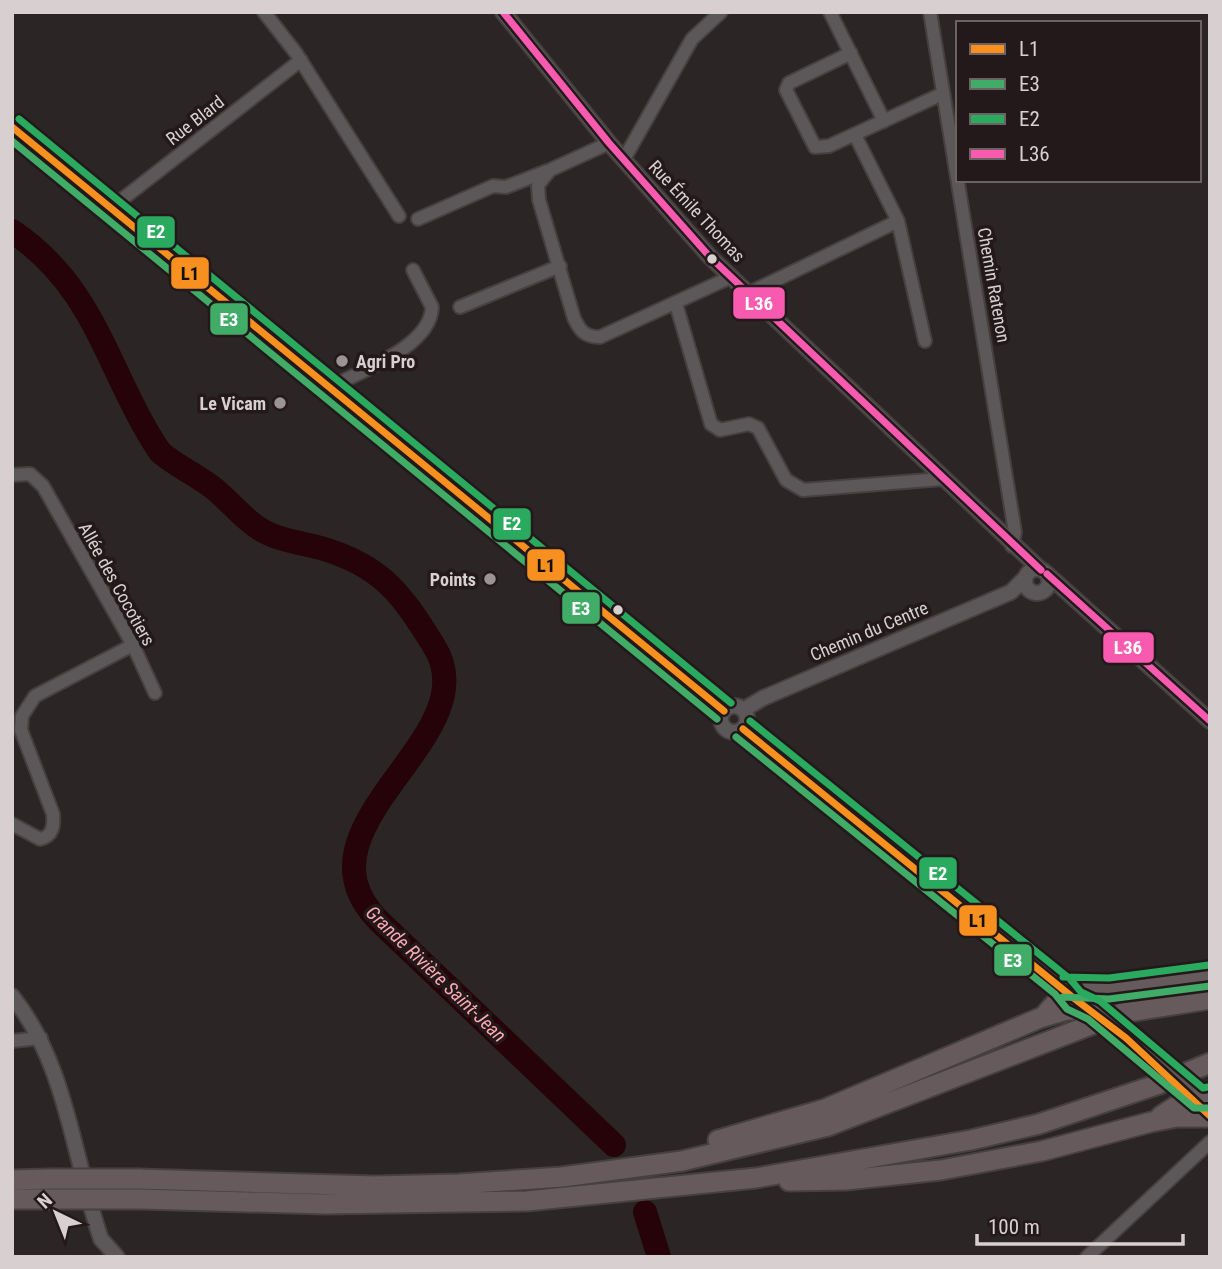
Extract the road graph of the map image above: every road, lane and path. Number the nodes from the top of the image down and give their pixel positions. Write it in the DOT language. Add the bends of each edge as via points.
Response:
graph roads {
  1 [pos="264,12"];
  2 [pos="503,12"];
  3 [pos="721,12"];
  4 [pos="830,12"];
  5 [pos="930,12"];
  6 [pos="851,53"];
  7 [pos="300,61"];
  8 [pos="943,94"];
  9 [pos="884,121"];
  10 [pos="12,127"];
  11 [pos="855,135"];
  12 [pos="608,143"];
  13 [pos="624,159"];
  14 [pos="550,170"];
  15 [pos="956,173"];
  16 [pos="957,182"];
  17 [pos="111,208"];
  18 [pos="400,216"];
  19 [pos="418,219"];
  20 [pos="898,221"];
  21 [pos="560,266"];
  22 [pos="413,270"];
  23 [pos="732,277"];
  24 [pos="749,293"];
  25 [pos="676,304"];
  26 [pos="460,307"];
  27 [pos="925,341"];
  28 [pos="331,387"];
  29 [pos="12,475"];
  30 [pos="942,479"];
  31 [pos="1012,546"];
  32 [pos="1035,574"];
  33 [pos="1011,592"];
  34 [pos="1037,593"];
  35 [pos="1069,596"];
  36 [pos="133,645"];
  37 [pos="155,693"];
  38 [pos="743,710"];
  39 [pos="724,711"];
  40 [pos="1210,721"];
  41 [pos="743,729"];
  42 [pos="12,824"];
  43 [pos="1210,975"];
  44 [pos="1063,987"];
  45 [pos="1109,989"];
  46 [pos="12,996"];
  47 [pos="1210,999"];
  48 [pos="1096,1012"];
  49 [pos="1040,1018"];
  50 [pos="41,1038"];
  51 [pos="12,1041"];
  52 [pos="1210,1063"];
  53 [pos="1186,1089"];
  54 [pos="1209,1106"];
  55 [pos="1151,1122"];
  56 [pos="1210,1142"];
  57 [pos="562,1177"];
  58 [pos="756,1178"];
  59 [pos="12,1180"];
  60 [pos="50,1189"];
  61 [pos="140,1189"];
  62 [pos="12,1199"];
  63 [pos="117,1257"];
  64 [pos="1087,1257"];
  1 -- 7 [label="street"];
  2 -- 12 [label="street, Rue Émile Thomas"];
  3 -- 13 [label="street" via="692,39"];
  4 -- 6 [label="street"];
  5 -- 8 [label="street, Chemin Ratenon"];
  6 -- 9 [label="street"];
  6 -- 11 [label="street" via="789,83 786,90 815,147"];
  7 -- 17 [label="street, Rue Blard"];
  7 -- 18 [label="street"];
  8 -- 9 [label="street"];
  8 -- 15 [label="street, Chemin Ratenon"];
  9 -- 11 [label="street"];
  10 -- 17 [label="street"];
  11 -- 20 [label="street"];
  12 -- 13 [label="street, Rue Émile Thomas"];
  12 -- 14 [label="street"];
  13 -- 23 [label="street, Rue Émile Thomas"];
  14 -- 19 [label="street" via="506,187 493,186"];
  14 -- 21 [label="street" via="542,177 538,193"];
  16 -- 31 [label="street, Chemin Ratenon" via="1015,532"];
  17 -- 28 [label="street"];
  20 -- 24 [label="street"];
  20 -- 27 [label="street"];
  21 -- 25 [label="street" via="574,318 589,337 600,337"];
  21 -- 26 [label="street"];
  22 -- 28 [label="street" via="432,307 427,329 409,345"];
  23 -- 24 [label="street, Rue Émile Thomas"];
  23 -- 25 [label="street"];
  24 -- 30 [label="street, Rue Émile Thomas"];
  25 -- 30 [label="street" via="711,424 720,430 749,424 758,428 790,485 803,490"];
  28 -- 39 [label="street"];
  29 -- 36 [label="street, Allée des Cocotiers" via="30,474 46,492"];
  30 -- 31 [label="street, Rue Émile Thomas"];
  31 -- 32 [label="street"];
  32 -- 33 [label="street, Chemin du Centre"];
  32 -- 34 [label="street" via="1026,586"];
  32 -- 34 [label="street" via="1048,585"];
  32 -- 35 [label="street"];
  33 -- 34 [label="street, Chemin du Centre"];
  33 -- 38 [label="street, Chemin du Centre"];
  34 -- 35 [label="street"];
  35 -- 40 [label="street"];
  36 -- 37 [label="street, Allée des Cocotiers"];
  36 -- 42 [label="street" via="35,696 26,706 21,730 54,825 50,834 40,839"];
  38 -- 39 [label="street" via="731,707"];
  38 -- 41 [label="street"];
  39 -- 41 [label="street" via="720,719 724,727 731,732"];
  41 -- 44 [label="street"];
  43 -- 45 [label="highway"];
  44 -- 45 [label="highway"];
  44 -- 48 [label="street" via="1074,1001"];
  44 -- 49 [label="highway" via="1058,1000"];
  45 -- 48 [label="highway"];
  46 -- 50 [label="street"];
  47 -- 57 [label="highway" via="1122,1013 888,1104 771,1142 682,1161"];
  48 -- 49 [label="highway" via="1067,1010"];
  48 -- 53 [label="street, bridge"];
  49 -- 57 [label="highway" via="825,1109 766,1128"];
  50 -- 51 [label="street"];
  50 -- 63 [label="street" via="101,1239"];
  52 -- 58 [label="highway" via="1040,1124"];
  53 -- 54 [label="highway"];
  53 -- 55 [label="highway" via="1184,1101"];
  54 -- 55 [label="highway"];
  55 -- 58 [label="highway" via="1042,1151 941,1170 800,1182"];
  56 -- 64 [label="street"];
  57 -- 61 [label="highway" via="375,1186"];
  58 -- 61 [label="highway" via="527,1201 326,1204"];
  59 -- 60 [label="highway"];
  60 -- 61 [label="highway, bridge"];
  60 -- 62 [label="highway"];
}
